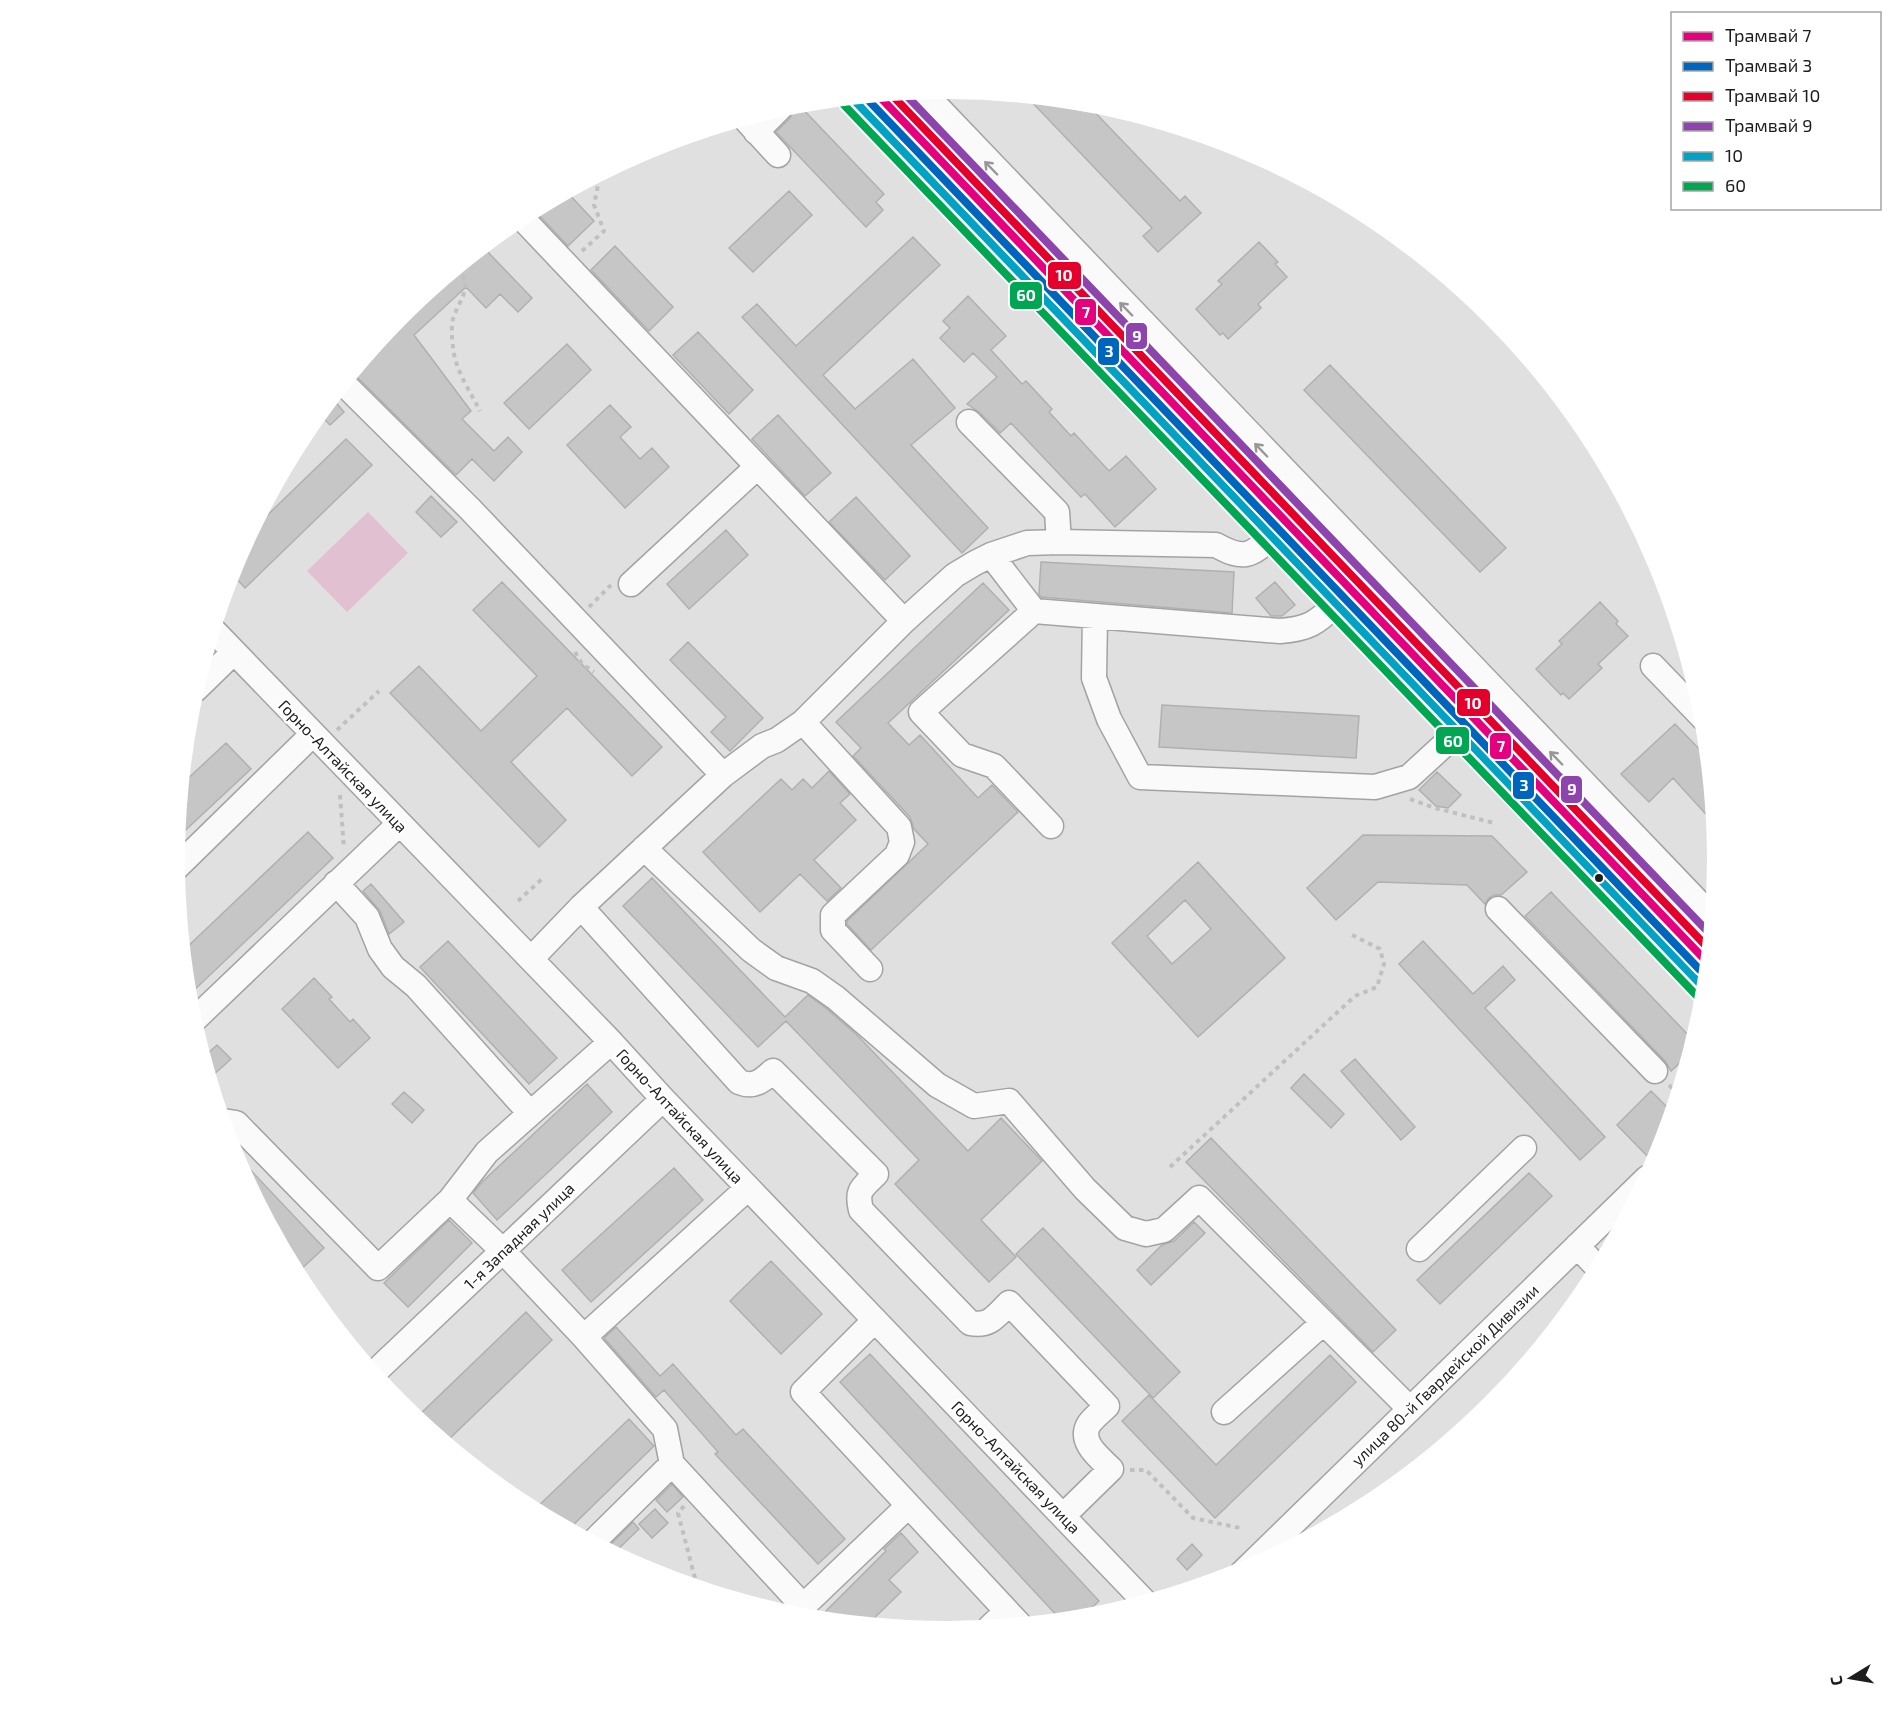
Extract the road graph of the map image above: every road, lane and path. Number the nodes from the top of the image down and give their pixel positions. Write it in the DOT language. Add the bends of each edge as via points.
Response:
graph roads {
  1 [pos="926,100"];
  2 [pos="859,105"];
  3 [pos="750,125"];
  4 [pos="778,155"];
  5 [pos="598,183"];
  6 [pos="528,225"];
  7 [pos="566,265"];
  8 [pos="462,273"];
  9 [pos="349,389"];
  10 [pos="480,411"];
  11 [pos="969,422"];
  12 [pos="758,467"];
  13 [pos="1272,536"];
  14 [pos="1059,542"];
  15 [pos="991,555"];
  16 [pos="631,584"];
  17 [pos="1336,604"];
  18 [pos="1034,611"];
  19 [pos="1095,616"];
  20 [pos="576,620"];
  21 [pos="904,621"];
  22 [pos="219,637"];
  23 [pos="234,652"];
  24 [pos="1653,666"];
  25 [pos="208,678"];
  26 [pos="379,691"];
  27 [pos="1692,706"];
  28 [pos="353,714"];
  29 [pos="803,722"];
  30 [pos="1458,732"];
  31 [pos="313,734"];
  32 [pos="723,775"];
  33 [pos="1375,787"];
  34 [pos="340,795"];
  35 [pos="1494,823"];
  36 [pos="399,824"];
  37 [pos="1052,826"];
  38 [pos="644,848"];
  39 [pos="185,859"];
  40 [pos="544,877"];
  41 [pos="341,878"];
  42 [pos="518,901"];
  43 [pos="581,907"];
  44 [pos="1498,909"];
  45 [pos="1706,914"];
  46 [pos="1348,933"];
  47 [pos="531,958"];
  48 [pos="870,969"];
  49 [pos="1697,981"];
  50 [pos="201,1013"];
  51 [pos="611,1042"];
  52 [pos="1655,1071"];
  53 [pos="663,1099"];
  54 [pos="530,1113"];
  55 [pos="232,1122"];
  56 [pos="1524,1148"];
  57 [pos="1170,1167"];
  58 [pos="748,1188"];
  59 [pos="1630,1194"];
  60 [pos="450,1200"];
  61 [pos="1577,1246"];
  62 [pos="1419,1249"];
  63 [pos="503,1251"];
  64 [pos="1592,1262"];
  65 [pos="875,1320"];
  66 [pos="1323,1323"];
  67 [pos="584,1337"];
  68 [pos="379,1368"];
  69 [pos="1410,1409"];
  70 [pos="1224,1412"];
  71 [pos="672,1464"];
  72 [pos="1111,1469"];
  73 [pos="690,1499"];
  74 [pos="908,1506"];
  75 [pos="1063,1516"];
  76 [pos="1240,1528"];
  77 [pos="598,1537"];
  78 [pos="1264,1551"];
  79 [pos="695,1578"];
  80 [pos="1139,1596"];
  81 [pos="793,1605"];
  82 [pos="802,1607"];
  83 [pos="1003,1618"];
  45 -- 1 [label="main road, one-way"];
  2 -- 13 [label="main road"];
  3 -- 4 [label="street"];
  5 -- 7 [label="path" via="594,205 604,231"];
  6 -- 7 [label="street"];
  7 -- 12 [label="street"];
  8 -- 10 [label="path" via="466,288 452,320 453,349 458,369"];
  9 -- 20 [label="street"];
  11 -- 14 [label="street" via="1057,512"];
  12 -- 16 [label="street"];
  12 -- 21 [label="street"];
  13 -- 14 [label="street" via="1256,552 1246,555 1216,545"];
  13 -- 17 [label="main road"];
  14 -- 15 [label="street" via="1027,543"];
  15 -- 18 [label="street"];
  15 -- 21 [label="street" via="955,575"];
  16 -- 20 [label="path" via="610,585"];
  17 -- 19 [label="street" via="1320,620 1302,629 1280,631"];
  17 -- 30 [label="main road"];
  18 -- 19 [label="street"];
  18 -- 37 [label="street" via="921,712 962,755 994,766"];
  19 -- 33 [label="street" via="1094,678 1109,718 1140,777"];
  20 -- 32 [label="street"];
  21 -- 29 [label="street"];
  22 -- 23 [label="street, Горно-Алтайская улица"];
  23 -- 25 [label="street"];
  23 -- 31 [label="street, Горно-Алтайская улица"];
  24 -- 27 [label="street"];
  26 -- 28 [label="path"];
  29 -- 32 [label="street"];
  29 -- 48 [label="street" via="898,827 902,842 897,855 833,915 833,930"];
  30 -- 33 [label="street" via="1409,777"];
  30 -- 49 [label="main road"];
  31 -- 36 [label="street, Горно-Алтайская улица"];
  31 -- 39 [label="street"];
  32 -- 38 [label="street"];
  33 -- 35 [label="path"];
  34 -- 41 [label="path"];
  36 -- 41 [label="street"];
  36 -- 47 [label="street, Горно-Алтайская улица"];
  38 -- 43 [label="street"];
  38 -- 66 [label="street" via="751,950 776,968 812,981 937,1085 974,1106 1009,1101 1085,1189 1125,1228 1146,1234 1164,1230 1199,1198"];
  40 -- 42 [label="path"];
  41 -- 50 [label="street"];
  41 -- 54 [label="street" via="393,967 416,986"];
  43 -- 47 [label="street"];
  43 -- 72 [label="street" via="739,1082 758,1084 773,1071 876,1174 861,1188 861,1210 970,1323 990,1322 1009,1303 1107,1406 1088,1425 1086,1438"];
  44 -- 52 [label="street"];
  46 -- 57 [label="path" via="1380,949 1384,964 1377,987 1355,996"];
  47 -- 51 [label="street, Горно-Алтайская улица"];
  51 -- 53 [label="street, Горно-Алтайская улица"];
  51 -- 54 [label="street"];
  53 -- 58 [label="street, Горно-Алтайская улица"];
  53 -- 63 [label="street, 1-я Западная улица"];
  54 -- 60 [label="street" via="486,1152"];
  55 -- 60 [label="street" via="378,1268"];
  56 -- 62 [label="street"];
  58 -- 65 [label="street, Горно-Алтайская улица"];
  58 -- 67 [label="street"];
  59 -- 61 [label="street, улица 80-й Гвардейской Дивизии"];
  60 -- 63 [label="street"];
  61 -- 64 [label="street"];
  61 -- 69 [label="street, улица 80-й Гвардейской Дивизии"];
  63 -- 67 [label="street"];
  63 -- 68 [label="street, 1-я Западная улица"];
  65 -- 74 [label="street" via="803,1392"];
  65 -- 75 [label="street, Горно-Алтайская улица"];
  66 -- 69 [label="street"];
  66 -- 70 [label="street"];
  67 -- 71 [label="street" via="664,1429"];
  69 -- 78 [label="street, улица 80-й Гвардейской Дивизии"];
  71 -- 77 [label="street"];
  71 -- 81 [label="street"];
  72 -- 75 [label="street"];
  72 -- 76 [label="path" via="1146,1470 1192,1518"];
  73 -- 79 [label="path" via="678,1513"];
  74 -- 82 [label="street"];
  74 -- 83 [label="street"];
  75 -- 80 [label="street, Горно-Алтайская улица"];
}
